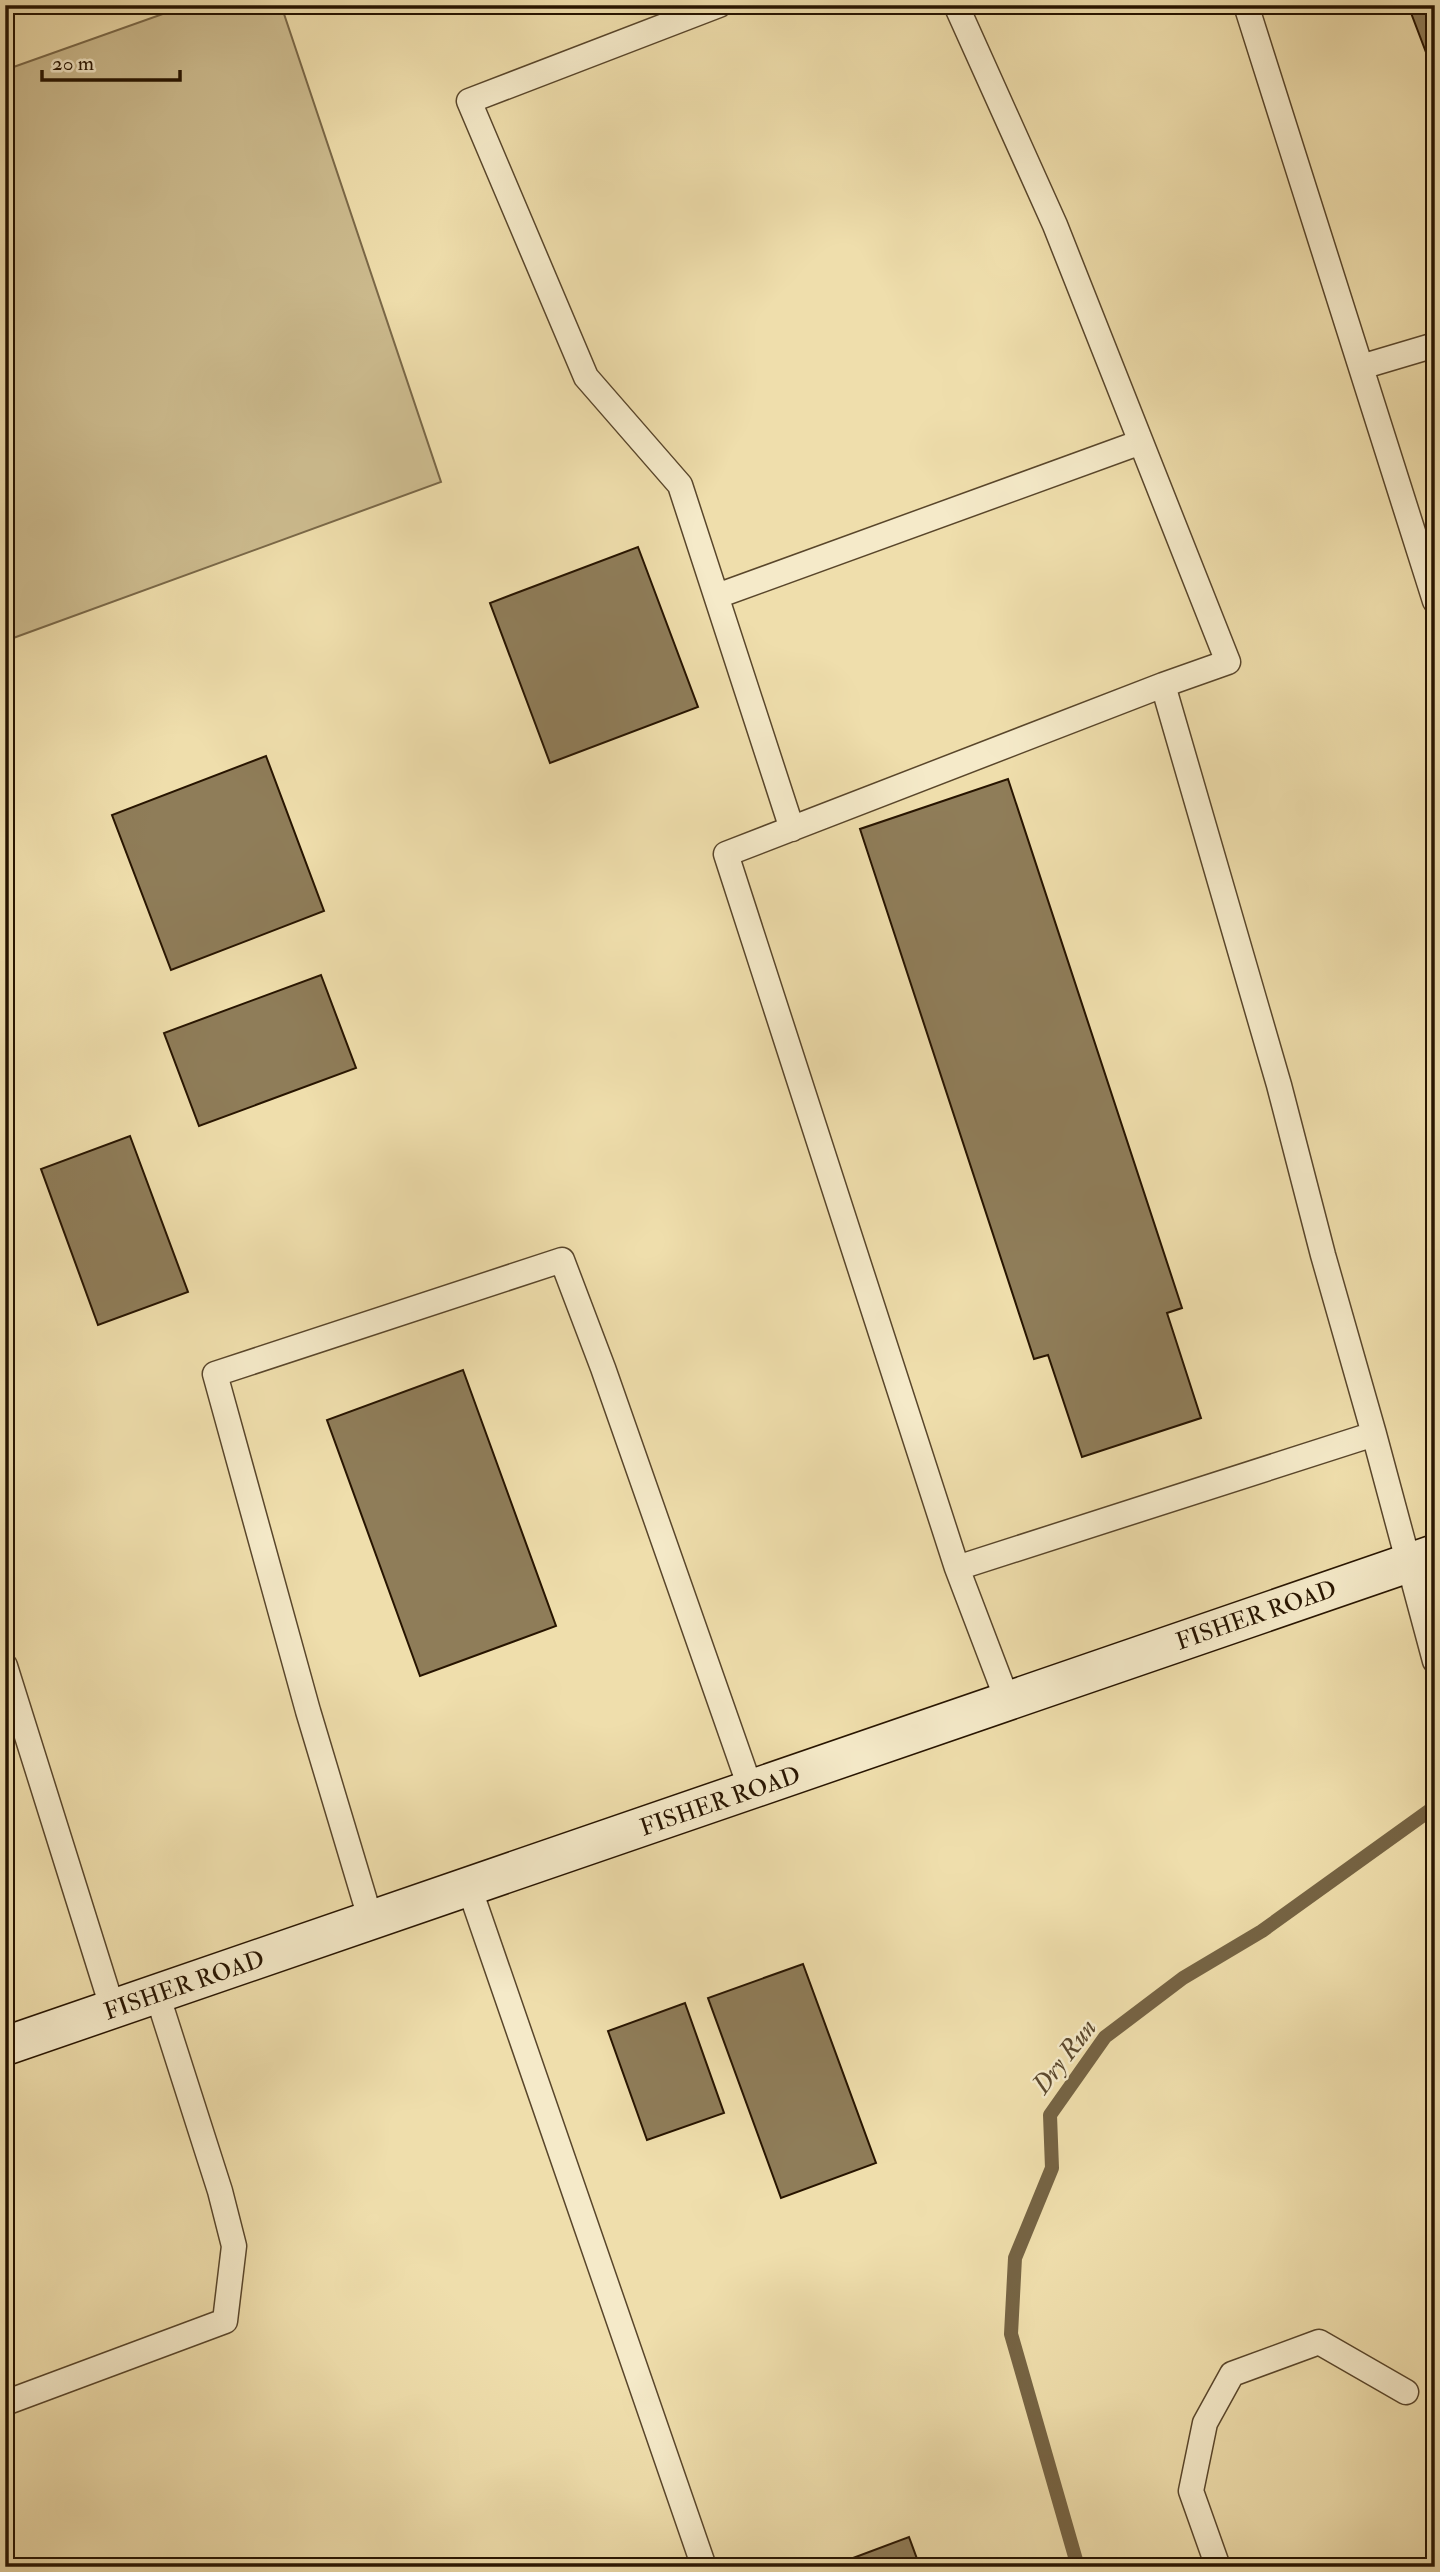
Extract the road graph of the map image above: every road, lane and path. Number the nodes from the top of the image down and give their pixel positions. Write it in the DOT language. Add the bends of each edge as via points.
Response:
graph roads {
  1 [pos="719,5"];
  2 [pos="956,5"];
  3 [pos="1246,5"];
  4 [pos="1435,345"];
  5 [pos="1361,367"];
  6 [pos="1141,442"];
  7 [pos="717,596"];
  8 [pos="1435,601"];
  9 [pos="1163,685"];
  10 [pos="792,829"];
  11 [pos="1374,1434"];
  12 [pos="1422,1557"];
  13 [pos="957,1568"];
  14 [pos="1435,1661"];
  15 [pos="5,1666"];
  16 [pos="1008,1702"];
  17 [pos="751,1790"];
  18 [pos="469,1887"];
  19 [pos="371,1921"];
  20 [pos="157,1994"];
  21 [pos="113,2010"];
  22 [pos="5,2046"];
  23 [pos="1406,2392"];
  24 [pos="5,2403"];
  25 [pos="704,2567"];
  26 [pos="1218,2567"];
  1 -- 7 [label="lane" via="469,102 586,377 680,485"];
  2 -- 6 [label="lane" via="1055,225"];
  3 -- 5 [label="lane"];
  4 -- 5 [label="lane"];
  5 -- 8 [label="lane"];
  6 -- 7 [label="lane"];
  6 -- 9 [label="lane" via="1228,662"];
  7 -- 10 [label="lane"];
  9 -- 10 [label="lane"];
  9 -- 11 [label="lane"];
  10 -- 13 [label="lane" via="726,854"];
  11 -- 12 [label="lane"];
  11 -- 13 [label="lane"];
  12 -- 14 [label="lane"];
  12 -- 16 [label="main road, FISHER ROAD"];
  13 -- 16 [label="lane"];
  15 -- 21 [label="lane"];
  16 -- 17 [label="main road, FISHER ROAD"];
  17 -- 18 [label="main road, FISHER ROAD"];
  17 -- 19 [label="lane" via="562,1260 215,1374"];
  18 -- 19 [label="main road, FISHER ROAD"];
  18 -- 25 [label="lane"];
  19 -- 20 [label="main road, FISHER ROAD"];
  20 -- 21 [label="main road, FISHER ROAD"];
  20 -- 24 [label="lane" via="234,2246 225,2321"];
  21 -- 22 [label="main road, FISHER ROAD"];
  23 -- 26 [label="lane" via="1319,2342 1232,2374 1205,2423 1191,2491"];
}
